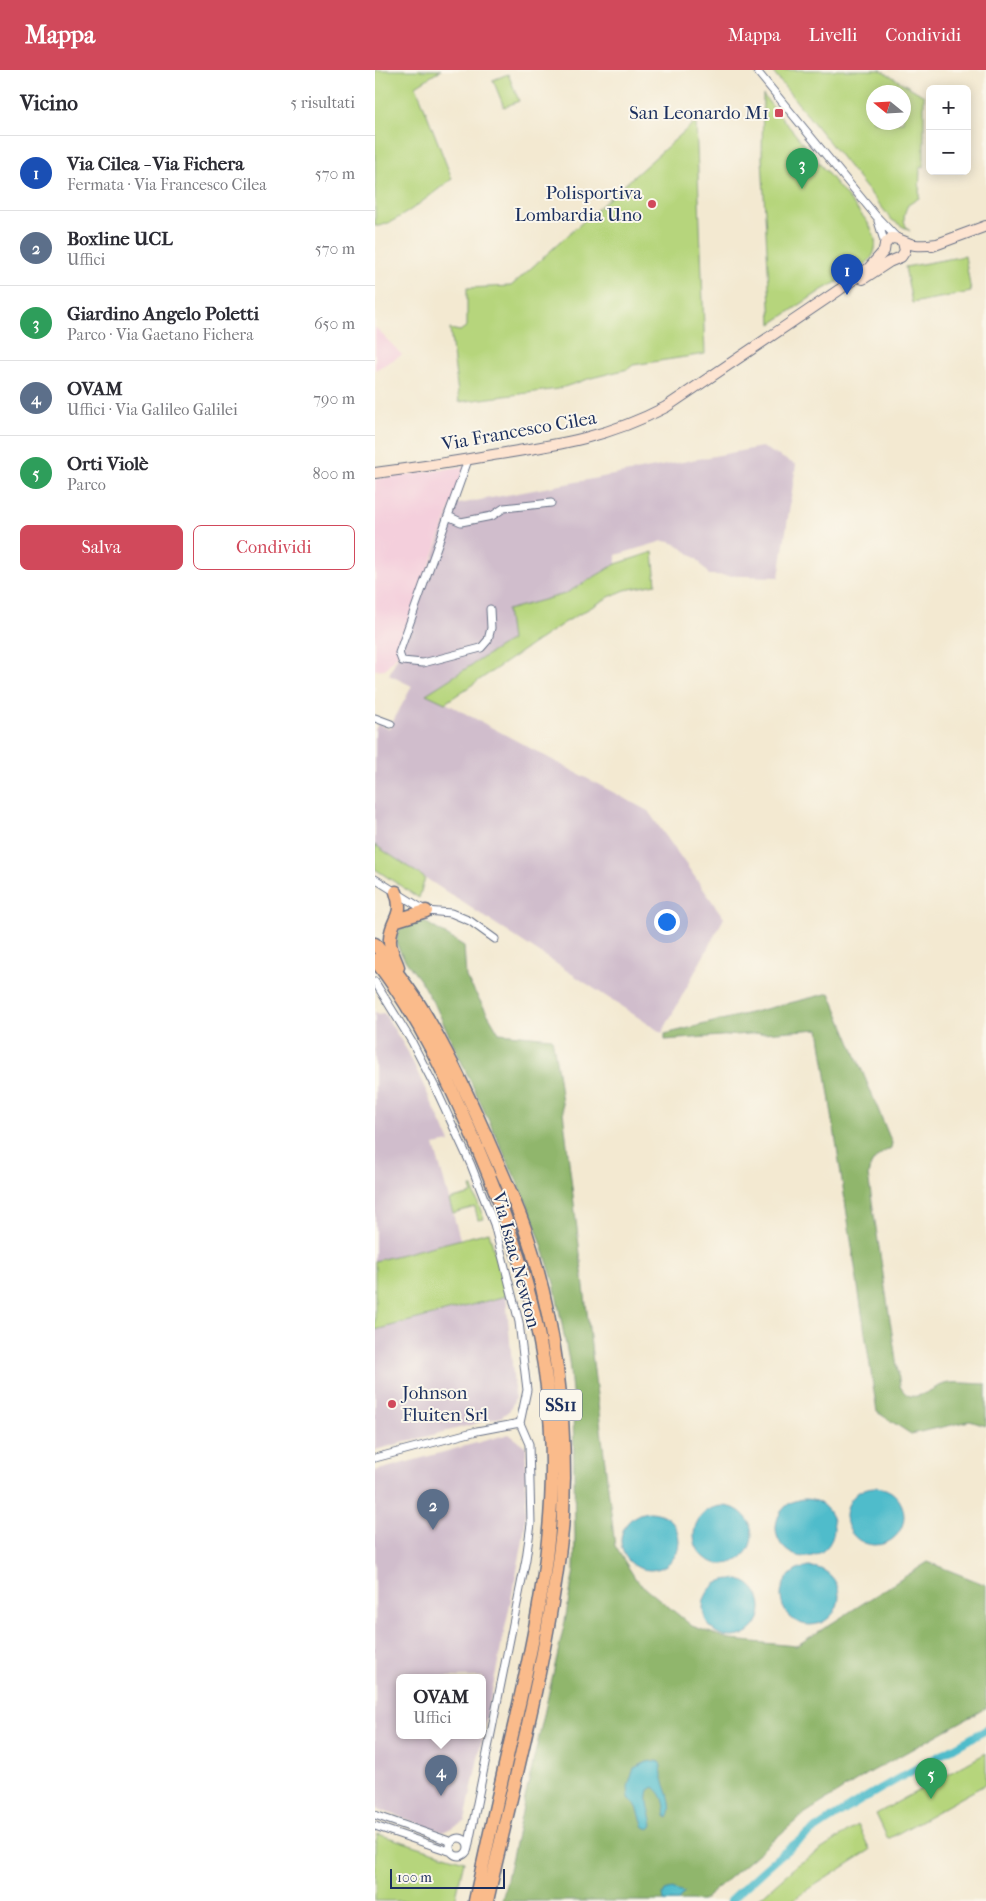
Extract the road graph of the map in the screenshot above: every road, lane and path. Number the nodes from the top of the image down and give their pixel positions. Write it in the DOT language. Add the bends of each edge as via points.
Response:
graph roads {
  1 [pos="756,70"];
  2 [pos="876,216"];
  3 [pos="986,226"];
  4 [pos="902,244"];
  5 [pos="885,248"];
  6 [pos="894,259"];
  7 [pos="839,290"];
  8 [pos="468,460"];
  9 [pos="375,473"];
  10 [pos="551,503"];
  11 [pos="448,516"];
  12 [pos="490,609"];
  13 [pos="375,718"];
  14 [pos="391,724"];
  15 [pos="375,879"];
  16 [pos="395,892"];
  17 [pos="425,911"];
  18 [pos="397,920"];
  19 [pos="495,939"];
  20 [pos="375,944"];
  21 [pos="375,960"];
  22 [pos="375,970"];
  23 [pos="375,982"];
  24 [pos="405,983"];
  25 [pos="411,1012"];
  26 [pos="520,1423"];
  27 [pos="375,1458"];
  28 [pos="375,1815"];
  29 [pos="473,1822"];
  30 [pos="375,1826"];
  31 [pos="459,1838"];
  32 [pos="452,1842"];
  33 [pos="468,1848"];
  34 [pos="452,1852"];
  35 [pos="475,1901"];
  36 [pos="487,1901"];
  1 -- 2 [label="street"];
  2 -- 4 [label="street"];
  2 -- 5 [label="street"];
  3 -- 4 [label="street, Via Francesco Cilea" via="916,252"];
  4 -- 5 [label="street, Via Francesco Cilea" via="891,238"];
  4 -- 6 [label="street, Via Francesco Cilea" via="901,257"];
  5 -- 6 [label="street" via="888,257"];
  5 -- 7 [label="street, Via Francesco Cilea" via="876,262"];
  6 -- 7 [label="street, Via Francesco Cilea"];
  7 -- 8 [label="street, Via Francesco Cilea" via="643,419 584,439"];
  8 -- 9 [label="street, Via Francesco Cilea"];
  8 -- 11 [label="street"];
  10 -- 11 [label="street" via="504,508 492,516 461,522"];
  11 -- 12 [label="street" via="399,653 402,660 423,663 481,648 488,640 491,628"];
  13 -- 14 [label="street"];
  15 -- 16 [label="street"];
  16 -- 17 [label="street"];
  16 -- 18 [label="highway" via="400,907"];
  17 -- 18 [label="highway"];
  17 -- 19 [label="street" via="451,913 470,921"];
  18 -- 24 [label="highway" via="390,938 391,948"];
  20 -- 24 [label="highway, SS11"];
  21 -- 25 [label="highway, SS11"];
  22 -- 25 [label="highway"];
  23 -- 26 [label="street, Via Isaac Newton" via="435,1087 494,1224 519,1322 527,1390"];
  24 -- 36 [label="highway, SS11" via="461,1080 525,1229 550,1324 562,1412 562,1538 535,1689"];
  25 -- 35 [label="highway, SS11" via="450,1086 513,1235 541,1344 551,1436 549,1531 541,1595"];
  26 -- 27 [label="street"];
  26 -- 29 [label="street" via="529,1444 531,1524"];
  28 -- 32 [label="street"];
  29 -- 31 [label="street" via="467,1833"];
  29 -- 33 [label="street"];
  30 -- 34 [label="street"];
  31 -- 32 [label="street"];
  31 -- 33 [label="street" via="465,1840"];
  32 -- 34 [label="street"];
  33 -- 34 [label="street" via="461,1856"];
}
